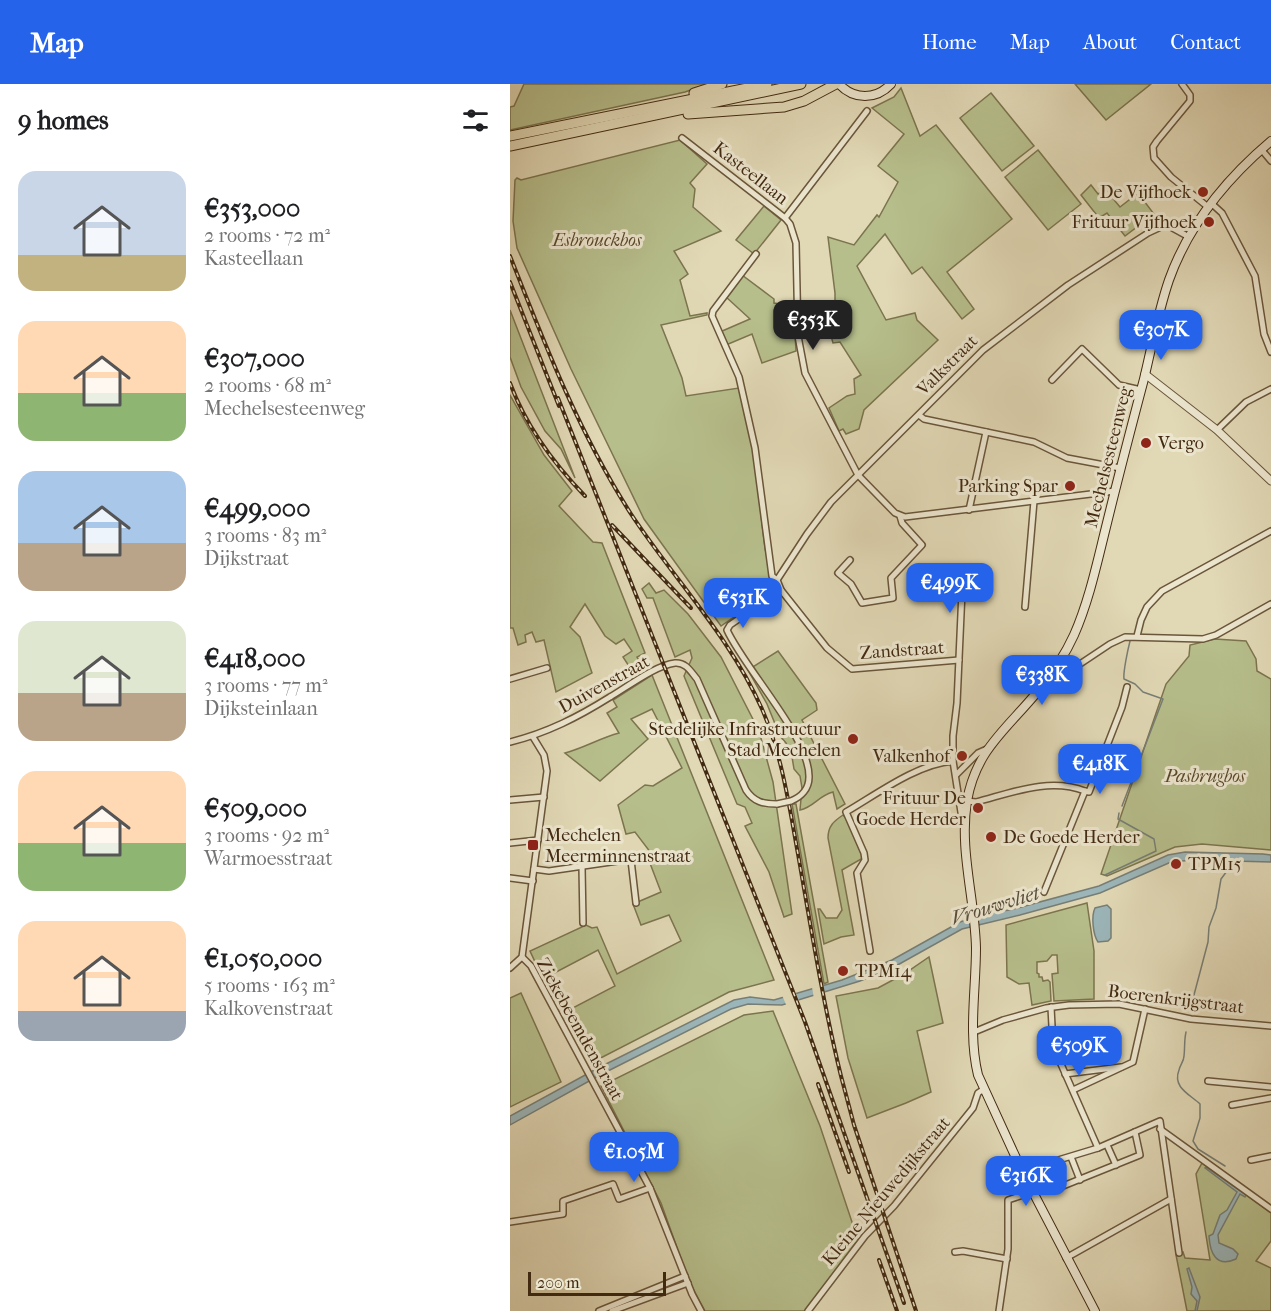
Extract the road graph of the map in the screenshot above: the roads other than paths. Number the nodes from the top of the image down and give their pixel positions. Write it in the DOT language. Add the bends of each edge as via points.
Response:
graph roads {
  1 [pos="722,84"];
  2 [pos="767,84"];
  3 [pos="801,84"];
  4 [pos="838,84"];
  5 [pos="891,84"];
  6 [pos="1182,84"];
  7 [pos="669,104"];
  8 [pos="867,111"];
  9 [pos="663,114"];
  10 [pos="510,136"];
  11 [pos="682,138"];
  12 [pos="1271,141"];
  13 [pos="510,146"];
  14 [pos="1261,149"];
  15 [pos="1271,161"];
  16 [pos="1209,205"];
  17 [pos="785,218"];
  18 [pos="1189,237"];
  19 [pos="756,254"];
  20 [pos="1271,352"];
  21 [pos="1145,374"];
  22 [pos="1052,380"];
  23 [pos="1271,389"];
  24 [pos="1141,390"];
  25 [pos="919,415"];
  26 [pos="1217,430"];
  27 [pos="986,432"];
  28 [pos="1120,468"];
  29 [pos="858,476"];
  30 [pos="1271,482"];
  31 [pos="1115,491"];
  32 [pos="1034,501"];
  33 [pos="969,510"];
  34 [pos="900,516"];
  35 [pos="1271,531"];
  36 [pos="850,560"];
  37 [pos="963,569"];
  38 [pos="777,580"];
  39 [pos="781,590"];
  40 [pos="1271,604"];
  41 [pos="1025,607"];
  42 [pos="1137,636"];
  43 [pos="959,660"];
  44 [pos="1060,661"];
  45 [pos="547,668"];
  46 [pos="1054,669"];
  47 [pos="1072,670"];
  48 [pos="510,679"];
  49 [pos="1127,687"];
  50 [pos="533,737"];
  51 [pos="510,742"];
  52 [pos="987,749"];
  53 [pos="954,761"];
  54 [pos="956,775"];
  55 [pos="1085,791"];
  56 [pos="544,797"];
  57 [pos="510,801"];
  58 [pos="967,801"];
  59 [pos="964,832"];
  60 [pos="538,840"];
  61 [pos="510,843"];
  62 [pos="645,857"];
  63 [pos="631,860"];
  64 [pos="582,867"];
  65 [pos="534,869"];
  66 [pos="510,878"];
  67 [pos="532,881"];
  68 [pos="1044,892"];
  69 [pos="636,903"];
  70 [pos="583,923"];
  71 [pos="870,951"];
  72 [pos="522,957"];
  73 [pos="510,968"];
  74 [pos="1051,1007"];
  75 [pos="1145,1009"];
  76 [pos="1271,1026"];
  77 [pos="974,1032"];
  78 [pos="1125,1066"];
  79 [pos="1065,1074"];
  80 [pos="1208,1081"];
  81 [pos="1271,1087"];
  82 [pos="984,1089"];
  83 [pos="1073,1090"];
  84 [pos="1271,1098"];
  85 [pos="1232,1106"];
  86 [pos="1160,1130"];
  87 [pos="1135,1132"];
  88 [pos="1107,1145"];
  89 [pos="1098,1148"];
  90 [pos="1271,1156"];
  91 [pos="1071,1157"];
  92 [pos="1251,1160"];
  93 [pos="1116,1165"];
  94 [pos="1042,1166"];
  95 [pos="1022,1171"];
  96 [pos="1080,1179"];
  97 [pos="650,1188"];
  98 [pos="1032,1192"];
  99 [pos="1171,1199"];
  100 [pos="1271,1209"];
  101 [pos="510,1222"];
  102 [pos="956,1252"];
  103 [pos="1179,1253"];
  104 [pos="1066,1258"];
  105 [pos="1007,1259"];
  106 [pos="685,1276"];
  107 [pos="688,1283"];
  108 [pos="599,1311"];
  109 [pos="612,1311"];
  110 [pos="701,1311"];
  111 [pos="808,1311"];
  112 [pos="999,1311"];
  113 [pos="1095,1311"];
  1 -- 7 [label="highway"];
  2 -- 7 [label="highway"];
  3 -- 9 [label="highway"];
  4 -- 5 [label="main road" via="865,96 878,94"];
  4 -- 9 [label="highway" via="784,107"];
  6 -- 16 [label="street" via="1190,101 1152,152 1155,162"];
  7 -- 10 [label="highway"];
  8 -- 17 [label="street"];
  9 -- 13 [label="highway"];
  11 -- 17 [label="street, Kasteellaan"];
  12 -- 14 [label="main road, Mechelsesteenweg"];
  14 -- 15 [label="street"];
  14 -- 16 [label="main road, Mechelsesteenweg"];
  16 -- 18 [label="main road, Mechelsesteenweg"];
  16 -- 20 [label="street" via="1222,213 1255,276 1264,334"];
  17 -- 29 [label="street, Kasteellaan" via="796,243 798,336 805,373"];
  18 -- 21 [label="main road, Mechelsesteenweg" via="1169,281"];
  18 -- 25 [label="street, Valkstraat" via="1163,226 1068,285 983,350"];
  19 -- 38 [label="street" via="712,314 739,377 755,448 772,576"];
  21 -- 24 [label="main road, Mechelsesteenweg"];
  21 -- 26 [label="street"];
  22 -- 24 [label="street" via="1082,349 1119,385"];
  23 -- 26 [label="street" via="1246,402"];
  24 -- 28 [label="main road, Mechelsesteenweg"];
  25 -- 27 [label="street"];
  25 -- 29 [label="street, Valkstraat"];
  26 -- 30 [label="street"];
  27 -- 28 [label="street" via="1034,442 1067,458"];
  27 -- 33 [label="street"];
  28 -- 31 [label="main road, Mechelsesteenweg"];
  29 -- 34 [label="street, Kasteellaan"];
  29 -- 38 [label="street, Valkstraat" via="831,502"];
  31 -- 32 [label="street"];
  31 -- 44 [label="main road, Mechelsesteenweg" via="1086,602"];
  32 -- 33 [label="street"];
  32 -- 41 [label="street"];
  33 -- 34 [label="street"];
  34 -- 36 [label="street, Kasteellaan" via="922,545 891,578 893,598 862,603 851,584 838,573"];
  35 -- 42 [label="street" via="1162,591 1147,607"];
  37 -- 43 [label="street"];
  38 -- 39 [label="street"];
  39 -- 43 [label="street, Zandstraat" via="833,654 852,669"];
  39 -- 50 [label="street, Duivenstraat, bridge" via="727,630 787,723 807,764 809,777 800,797 777,804 759,802 750,796 697,679 680,664 638,680 556,728"];
  40 -- 42 [label="street" via="1203,639"];
  42 -- 47 [label="street" via="1110,644"];
  43 -- 53 [label="street, Zandstraat" via="952,736"];
  44 -- 46 [label="main road, Mechelsesteenweg"];
  44 -- 47 [label="street"];
  45 -- 48 [label="street"];
  46 -- 47 [label="street"];
  46 -- 52 [label="main road, Mechelsesteenweg"];
  49 -- 55 [label="street" via="1089,792"];
  50 -- 51 [label="street, Duivenstraat"];
  50 -- 56 [label="street" via="544,755 547,771"];
  52 -- 54 [label="street, Mechelsesteenweg"];
  52 -- 58 [label="main road, Mechelsesteenweg"];
  53 -- 54 [label="street, Zandstraat"];
  53 -- 71 [label="street" via="922,769 846,812 864,853 864,862 856,873"];
  54 -- 59 [label="street, Zandstraat"];
  55 -- 58 [label="street" via="1071,786 1042,786"];
  55 -- 68 [label="street"];
  56 -- 57 [label="street"];
  56 -- 60 [label="street"];
  58 -- 59 [label="main road, Mechelsesteenweg"];
  59 -- 77 [label="main road, Mechelsesteenweg" via="976,946"];
  60 -- 61 [label="street"];
  60 -- 65 [label="street"];
  62 -- 63 [label="street"];
  63 -- 64 [label="street"];
  63 -- 69 [label="street"];
  64 -- 65 [label="street"];
  64 -- 70 [label="street"];
  65 -- 67 [label="street"];
  66 -- 67 [label="street"];
  67 -- 72 [label="street"];
  72 -- 73 [label="street"];
  72 -- 97 [label="street, Ziekebeemdenstraat" via="531,966"];
  74 -- 75 [label="street, Boerenkrijgstraat" via="1119,1004"];
  74 -- 77 [label="street, Boerenkrijgstraat"];
  74 -- 79 [label="street" via="1053,1046"];
  75 -- 76 [label="street, Boerenkrijgstraat" via="1191,1019"];
  75 -- 78 [label="street" via="1134,1059"];
  77 -- 82 [label="main road, Mechelsesteenweg" via="975,1061"];
  78 -- 79 [label="street"];
  78 -- 83 [label="street"];
  79 -- 83 [label="street"];
  80 -- 81 [label="street"];
  82 -- 95 [label="main road, Mechelsesteenweg"];
  82 -- 111 [label="street, Kleine Nieuwedijkstraat" via="962,1123"];
  83 -- 89 [label="street"];
  84 -- 85 [label="street"];
  86 -- 87 [label="street" via="1160,1121"];
  86 -- 99 [label="street"];
  86 -- 100 [label="street"];
  87 -- 88 [label="street"];
  87 -- 93 [label="street" via="1140,1155"];
  88 -- 89 [label="street"];
  88 -- 93 [label="street"];
  89 -- 91 [label="street"];
  90 -- 92 [label="street"];
  91 -- 94 [label="street"];
  91 -- 96 [label="street"];
  93 -- 96 [label="street"];
  94 -- 95 [label="street"];
  94 -- 96 [label="street" via="1056,1188"];
  95 -- 98 [label="main road, Mechelsesteenweg"];
  97 -- 101 [label="street" via="619,1199 613,1184 563,1201 563,1214"];
  97 -- 106 [label="street, Ziekebeemdenstraat"];
  98 -- 104 [label="main road, Mechelsesteenweg"];
  98 -- 105 [label="street" via="1008,1200"];
  99 -- 103 [label="street"];
  99 -- 104 [label="street"];
  102 -- 105 [label="street"];
  104 -- 113 [label="main road, Mechelsesteenweg"];
  105 -- 112 [label="street"];
  106 -- 107 [label="street, Ziekebeemdenstraat"];
  106 -- 108 [label="street"];
  107 -- 109 [label="street"];
  107 -- 110 [label="street, Ziekebeemdenstraat"];
}
